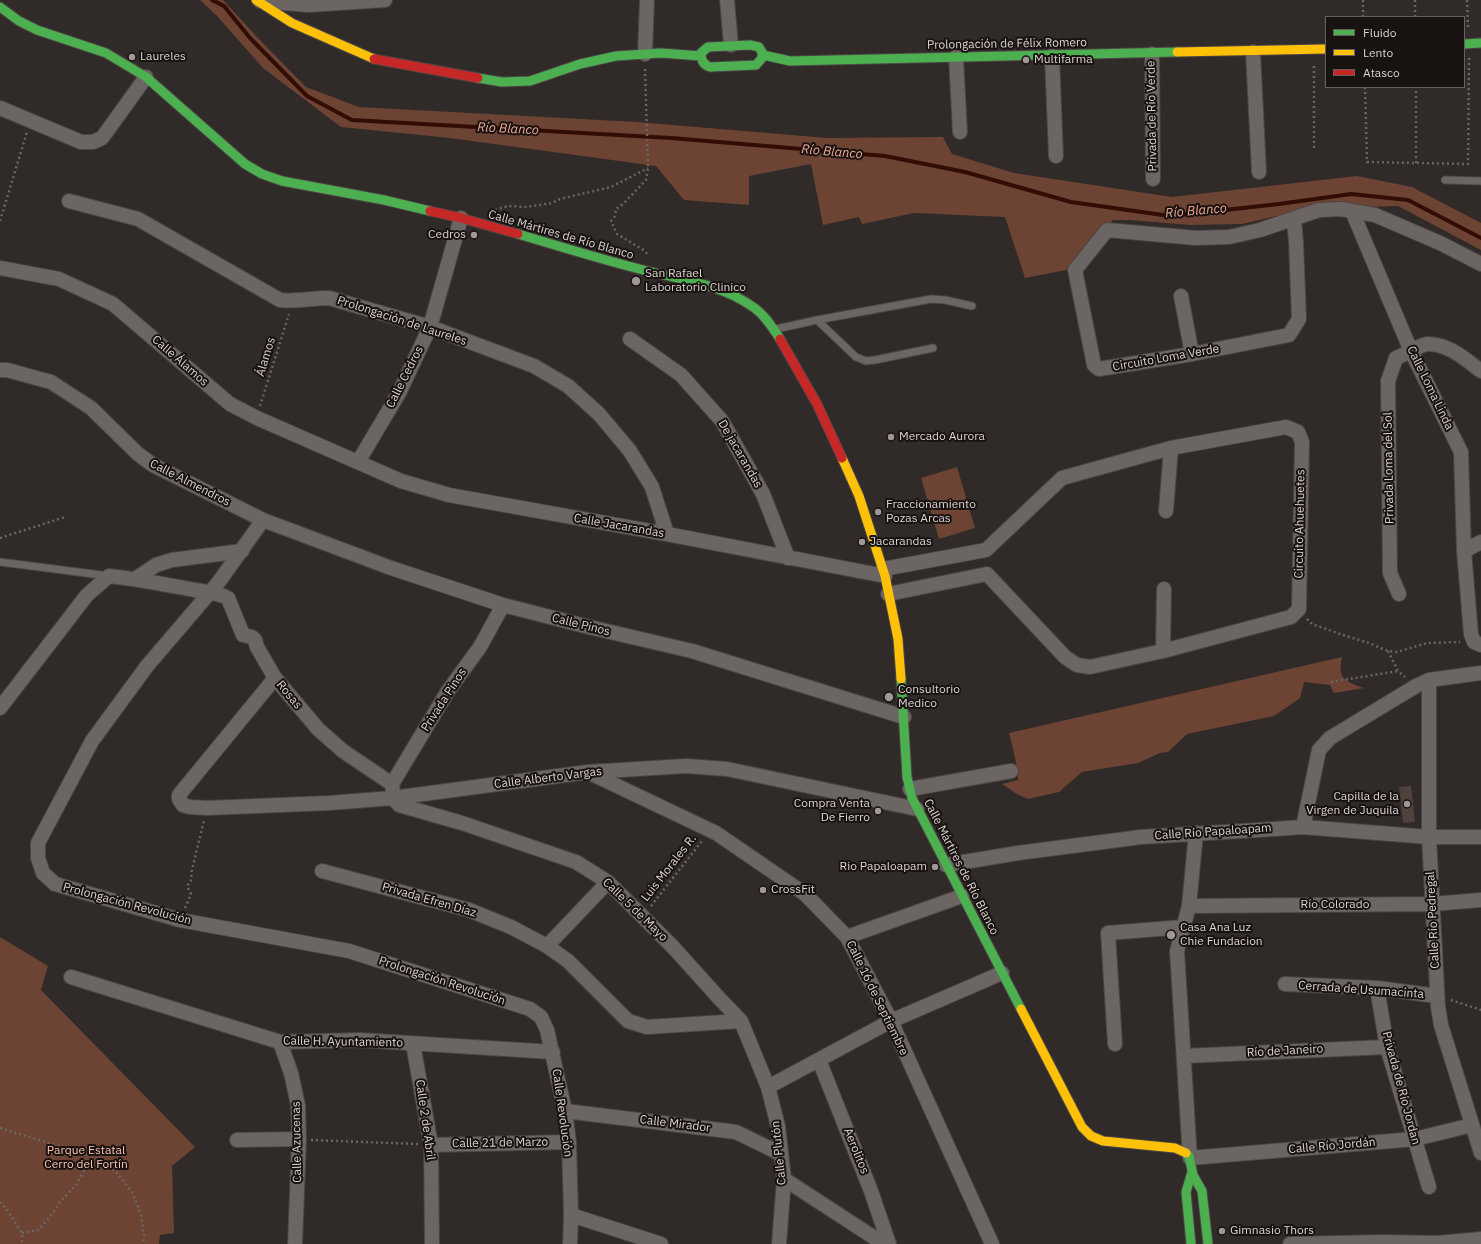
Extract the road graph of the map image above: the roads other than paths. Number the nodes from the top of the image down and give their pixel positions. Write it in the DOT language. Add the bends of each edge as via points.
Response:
graph roads {
  1 [pos="256,0"];
  2 [pos="385,0"];
  3 [pos="647,0"];
  4 [pos="727,0"];
  5 [pos="0,7"];
  6 [pos="1481,43"];
  7 [pos="1466,44"];
  8 [pos="731,45"];
  9 [pos="1325,49"];
  10 [pos="1253,52"];
  11 [pos="645,54"];
  12 [pos="1152,54"];
  13 [pos="763,55"];
  14 [pos="700,56"];
  15 [pos="1052,56"];
  16 [pos="956,57"];
  17 [pos="146,77"];
  18 [pos="0,108"];
  19 [pos="960,132"];
  20 [pos="1056,156"];
  21 [pos="1259,172"];
  22 [pos="1153,179"];
  23 [pos="1445,180"];
  24 [pos="1481,180"];
  25 [pos="69,201"];
  26 [pos="1352,211"];
  27 [pos="461,218"];
  28 [pos="1294,220"];
  29 [pos="1481,264"];
  30 [pos="0,268"];
  31 [pos="1181,296"];
  32 [pos="972,306"];
  33 [pos="817,320"];
  34 [pos="430,327"];
  35 [pos="774,329"];
  36 [pos="630,339"];
  37 [pos="933,348"];
  38 [pos="1411,351"];
  39 [pos="1192,354"];
  40 [pos="0,370"];
  41 [pos="1481,371"];
  42 [pos="1171,448"];
  43 [pos="358,462"];
  44 [pos="1166,511"];
  45 [pos="262,520"];
  46 [pos="667,534"];
  47 [pos="1481,542"];
  48 [pos="242,551"];
  49 [pos="1464,551"];
  50 [pos="788,558"];
  51 [pos="0,562"];
  52 [pos="884,573"];
  53 [pos="109,576"];
  54 [pos="135,578"];
  55 [pos="1164,590"];
  56 [pos="210,593"];
  57 [pos="888,594"];
  58 [pos="1399,594"];
  59 [pos="503,605"];
  60 [pos="1475,640"];
  61 [pos="1163,651"];
  62 [pos="1481,673"];
  63 [pos="275,678"];
  64 [pos="1429,680"];
  65 [pos="0,708"];
  66 [pos="904,717"];
  67 [pos="1012,771"];
  68 [pos="588,772"];
  69 [pos="910,789"];
  70 [pos="393,791"];
  71 [pos="916,809"];
  72 [pos="1303,827"];
  73 [pos="1196,833"];
  74 [pos="1429,837"];
  75 [pos="1481,837"];
  76 [pos="946,865"];
  77 [pos="322,871"];
  78 [pos="608,882"];
  79 [pos="962,896"];
  80 [pos="1481,900"];
  81 [pos="1432,904"];
  82 [pos="1189,906"];
  83 [pos="1183,927"];
  84 [pos="847,937"];
  85 [pos="547,946"];
  86 [pos="1002,973"];
  87 [pos="71,977"];
  88 [pos="1285,984"];
  89 [pos="1377,988"];
  90 [pos="1437,996"];
  91 [pos="741,1021"];
  92 [pos="891,1021"];
  93 [pos="548,1030"];
  94 [pos="280,1042"];
  95 [pos="414,1044"];
  96 [pos="1115,1044"];
  97 [pos="1388,1047"];
  98 [pos="553,1052"];
  99 [pos="1184,1056"];
  100 [pos="819,1060"];
  101 [pos="768,1087"];
  102 [pos="564,1111"];
  103 [pos="1472,1125"];
  104 [pos="1415,1139"];
  105 [pos="237,1140"];
  106 [pos="299,1140"];
  107 [pos="569,1142"];
  108 [pos="424,1144"];
  109 [pos="1481,1153"];
  110 [pos="780,1154"];
  111 [pos="1190,1158"];
  112 [pos="1192,1172"];
  113 [pos="784,1179"];
  114 [pos="1429,1187"];
  115 [pos="571,1215"];
  116 [pos="1481,1239"];
  117 [pos="1382,1243"];
  118 [pos="295,1244"];
  119 [pos="432,1244"];
  120 [pos="570,1244"];
  121 [pos="661,1244"];
  122 [pos="779,1244"];
  123 [pos="884,1244"];
  124 [pos="889,1244"];
  125 [pos="992,1244"];
  126 [pos="1191,1244"];
  127 [pos="1208,1244"];
  128 [pos="1294,1244"];
  129 [pos="1437,1244"];
  1 -- 2 [label="street" via="309,5"];
  1 -- 11 [label="main road" via="292,23 375,59 502,82 530,81 597,60"];
  3 -- 11 [label="street"];
  4 -- 8 [label="street"];
  5 -- 17 [label="main road, Calle Mártires de Río Blanco" via="37,30 106,53"];
  6 -- 7 [label="main road"];
  8 -- 13 [label="main road" via="756,45"];
  8 -- 14 [label="main road" via="708,47"];
  9 -- 10 [label="main road, Prolongación de Félix Romero"];
  10 -- 12 [label="main road, Prolongación de Félix Romero"];
  10 -- 21 [label="street"];
  11 -- 14 [label="main road"];
  12 -- 15 [label="main road, Prolongación de Félix Romero"];
  12 -- 22 [label="street, Privada de Río Verde"];
  13 -- 14 [label="main road" via="756,65 710,67 702,62"];
  13 -- 16 [label="main road, Prolongación de Félix Romero" via="790,61"];
  15 -- 16 [label="main road, Prolongación de Félix Romero"];
  15 -- 20 [label="street"];
  16 -- 19 [label="street"];
  17 -- 18 [label="street" via="102,138 93,142 81,142"];
  17 -- 27 [label="main road, Calle Mártires de Río Blanco" via="245,164 262,174 282,181 384,200"];
  23 -- 24 [label="lane"];
  25 -- 34 [label="street, Prolongación de Laureles" via="138,219 280,300 329,298"];
  26 -- 28 [label="street" via="1319,210"];
  26 -- 29 [label="street" via="1375,215"];
  26 -- 38 [label="street, Calle Loma Linda"];
  27 -- 34 [label="street, Calle Cedros"];
  27 -- 35 [label="main road, Calle Mártires de Río Blanco" via="645,271 714,288 754,307"];
  28 -- 39 [label="street, Circuito Loma Verde" via="1299,320 1289,335"];
  28 -- 39 [label="street, Circuito Loma Verde" via="1229,237 1196,238 1107,230 1075,270 1094,365 1099,369"];
  30 -- 43 [label="street, Calle Álamos" via="59,279 113,304 230,404"];
  31 -- 39 [label="street"];
  32 -- 33 [label="lane" via="931,299"];
  33 -- 35 [label="lane"];
  33 -- 37 [label="lane" via="862,360"];
  34 -- 43 [label="street, Calle Cedros" via="399,393"];
  34 -- 46 [label="street, Prolongación de Laureles" via="534,366 568,386 599,414 630,451 652,487"];
  35 -- 52 [label="main road, Calle Mártires de Río Blanco" via="817,404 859,496"];
  36 -- 50 [label="street, De jacarandas" via="681,375 722,421 763,494"];
  38 -- 41 [label="street, Privada Loma del Sol" via="1427,344 1447,348"];
  38 -- 49 [label="street, Calle Loma Linda" via="1461,452"];
  38 -- 58 [label="street, Privada Loma del Sol" via="1396,358 1388,381 1390,573"];
  40 -- 45 [label="street, Calle Almendros" via="51,382 91,408 138,454 153,465"];
  42 -- 44 [label="street"];
  42 -- 52 [label="street, Circuito Ahuehuetes" via="1062,478 986,550"];
  42 -- 61 [label="street, Circuito Ahuehuetes" via="1286,427 1298,432 1302,442 1299,609 1291,617"];
  43 -- 46 [label="street, Calle Jacarandas" via="401,481 449,495"];
  45 -- 48 [label="street, Prolongación Revolución"];
  45 -- 59 [label="street, Calle Pinos" via="391,568"];
  46 -- 50 [label="street, Calle Jacarandas"];
  47 -- 49 [label="street"];
  48 -- 54 [label="street" via="172,560 156,565"];
  48 -- 56 [label="street, Prolongación Revolución"];
  49 -- 60 [label="street, Calle Loma Linda"];
  50 -- 52 [label="street, Calle Jacarandas"];
  51 -- 53 [label="lane"];
  52 -- 57 [label="main road, Calle Mártires de Río Blanco"];
  53 -- 54 [label="street, Rosas"];
  53 -- 65 [label="street" via="87,596"];
  54 -- 56 [label="street, Rosas"];
  55 -- 61 [label="street"];
  56 -- 63 [label="street, Rosas" via="225,596 230,601 244,635 255,640"];
  56 -- 93 [label="street, Prolongación Revolución" via="147,666 92,741 38,843 38,858 43,873 56,884 180,920 349,951 530,1009 541,1016"];
  57 -- 61 [label="street" via="988,574 1065,657 1077,665 1090,667"];
  57 -- 66 [label="main road, Calle Mártires de Río Blanco" via="899,647"];
  59 -- 66 [label="street, Calle Pinos" via="692,651"];
  59 -- 70 [label="street, Privada Pinos" via="480,646 448,691"];
  62 -- 64 [label="street"];
  63 -- 70 [label="street, Rosas" via="318,728"];
  63 -- 70 [label="street, Calle Alberto Vargas" via="179,795 182,805 207,808 329,803"];
  64 -- 72 [label="street" via="1330,738 1319,750"];
  64 -- 74 [label="street, Calle Río Pedregal"];
  66 -- 69 [label="main road, Calle Mártires de Río Blanco" via="907,778"];
  67 -- 69 [label="street"];
  68 -- 70 [label="street, Calle Alberto Vargas"];
  68 -- 71 [label="street, Calle Alberto Vargas" via="686,766 727,768"];
  68 -- 84 [label="street, Calle 16 de Septiembre" via="710,830 805,894"];
  69 -- 71 [label="main road, Calle Mártires de Río Blanco"];
  70 -- 78 [label="street, Calle 5 de Mayo" via="398,805 576,862"];
  71 -- 76 [label="main road, Calle Mártires de Río Blanco"];
  72 -- 73 [label="street, Calle Río Papaloapam"];
  72 -- 74 [label="street, Calle Río Papaloapam"];
  73 -- 76 [label="street, Calle Río Papaloapam" via="1126,839"];
  73 -- 82 [label="street"];
  74 -- 75 [label="street, Calle Río Papaloapam"];
  74 -- 81 [label="street, Calle Río Pedregal"];
  76 -- 79 [label="main road, Calle Mártires de Río Blanco"];
  77 -- 85 [label="street, Privada Efren Díaz" via="468,910 511,927"];
  78 -- 85 [label="street"];
  78 -- 91 [label="street, Calle 5 de Mayo" via="673,947"];
  79 -- 84 [label="street"];
  79 -- 86 [label="main road, Calle Mártires de Río Blanco"];
  80 -- 81 [label="street, Río Colorado"];
  81 -- 82 [label="street, Río Colorado"];
  81 -- 90 [label="street, Calle Río Pedregal"];
  82 -- 83 [label="street"];
  83 -- 96 [label="street" via="1108,933"];
  83 -- 99 [label="street" via="1177,951"];
  84 -- 92 [label="street, Calle 16 de Septiembre"];
  85 -- 91 [label="street, Privada Efren Díaz" via="568,961 628,1021 647,1027"];
  86 -- 92 [label="street"];
  86 -- 111 [label="main road, Calle Mártires de Río Blanco" via="1086,1132 1103,1141 1180,1149"];
  87 -- 94 [label="street, Calle H. Ayuntamiento"];
  88 -- 89 [label="street, Cerrada de Usumacinta"];
  89 -- 90 [label="street, Cerrada de Usumacinta"];
  89 -- 97 [label="street, Privada de Río Jordan"];
  90 -- 103 [label="street, Calle Río Pedregal" via="1441,1025"];
  91 -- 101 [label="street, Calle 5 de Mayo"];
  92 -- 100 [label="street"];
  92 -- 125 [label="street, Calle 16 de Septiembre"];
  93 -- 98 [label="street, Calle Revolución"];
  94 -- 95 [label="street, Calle H. Ayuntamiento" via="360,1040"];
  94 -- 106 [label="street, Calle Azucenas" via="291,1073 298,1105"];
  95 -- 98 [label="street, Calle H. Ayuntamiento"];
  95 -- 108 [label="street, Calle 2 de Abril"];
  97 -- 99 [label="street, Río de Janeiro"];
  97 -- 104 [label="street, Privada de Río Jordan"];
  98 -- 102 [label="street, Calle Revolución"];
  99 -- 111 [label="street"];
  100 -- 101 [label="street"];
  100 -- 124 [label="street, Aerolitos" via="871,1191"];
  101 -- 110 [label="street, Calle Plutón" via="778,1126"];
  102 -- 107 [label="street, Calle Revolución"];
  102 -- 110 [label="street, Calle Mirador" via="736,1132"];
  103 -- 104 [label="street, Calle Río Jordán"];
  103 -- 109 [label="street, Calle Río Pedregal"];
  104 -- 111 [label="street, Calle Río Jordán"];
  104 -- 114 [label="street, Privada de Río Jordan"];
  105 -- 106 [label="street"];
  106 -- 118 [label="street, Calle Azucenas"];
  107 -- 108 [label="street, Calle 21 de Marzo"];
  107 -- 115 [label="street, Calle Revolución"];
  108 -- 119 [label="street, Calle 2 de Abril"];
  110 -- 113 [label="street, Calle Plutón"];
  111 -- 112 [label="main road"];
  112 -- 126 [label="main road" via="1186,1192"];
  112 -- 127 [label="main road" via="1202,1191"];
  113 -- 122 [label="street, Calle Plutón"];
  113 -- 123 [label="street"];
  115 -- 120 [label="street, Calle Revolución"];
  115 -- 121 [label="street"];
  116 -- 129 [label="street"];
  117 -- 128 [label="street"];
  117 -- 129 [label="street"];
}
